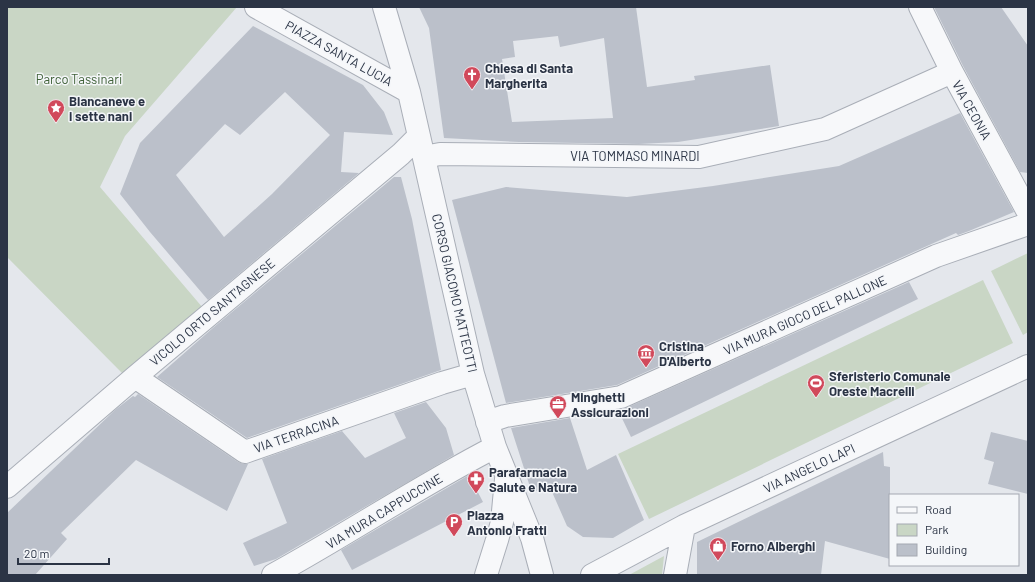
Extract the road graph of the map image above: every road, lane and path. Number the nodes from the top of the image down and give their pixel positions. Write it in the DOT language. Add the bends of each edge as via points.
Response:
graph roads {
  1 [pos="384,7"];
  2 [pos="920,7"];
  3 [pos="262,11"];
  4 [pos="952,72"];
  5 [pos="409,92"];
  6 [pos="421,147"];
  7 [pos="1028,212"];
  8 [pos="1028,224"];
  9 [pos="1028,366"];
  10 [pos="473,374"];
  11 [pos="134,377"];
  12 [pos="487,422"];
  13 [pos="495,446"];
  14 [pos="507,476"];
  15 [pos="7,488"];
  16 [pos="684,526"];
  17 [pos="272,575"];
  18 [pos="486,575"];
  19 [pos="542,575"];
  20 [pos="592,575"];
  21 [pos="675,575"];
  1 -- 5 [label="street, CORSO GIACOMO MATTEOTTI"];
  2 -- 4 [label="street, VIA CEONIA"];
  3 -- 5 [label="street, PIAZZA SANTA LUCIA"];
  4 -- 6 [label="street, VIA TOMMASO MINARDI" via="825,129 699,157 440,154"];
  4 -- 7 [label="street, VIA CEONIA"];
  5 -- 6 [label="street, CORSO GIACOMO MATTEOTTI"];
  6 -- 10 [label="street, CORSO GIACOMO MATTEOTTI"];
  6 -- 11 [label="street, VICOLO ORTO SANT'AGNESE" via="401,154"];
  8 -- 12 [label="street, VIA MURA GIOCO DEL PALLONE" via="936,256 621,397 505,416"];
  9 -- 16 [label="street, VIA ANGELO LAPI"];
  10 -- 11 [label="street, VIA TERRACINA" via="245,452"];
  10 -- 12 [label="street, CORSO GIACOMO MATTEOTTI"];
  11 -- 15 [label="street, VICOLO ORTO SANT'AGNESE"];
  12 -- 13 [label="street, CORSO GIACOMO MATTEOTTI"];
  13 -- 14 [label="street, CORSO GIACOMO MATTEOTTI"];
  13 -- 17 [label="street, VIA MURA CAPPUCCINE"];
  14 -- 18 [label="street" via="502,522"];
  14 -- 19 [label="street, CORSO GIACOMO MATTEOTTI" via="532,538"];
  16 -- 20 [label="street, VIA ANGELO LAPI"];
  16 -- 21 [label="street"];
}
